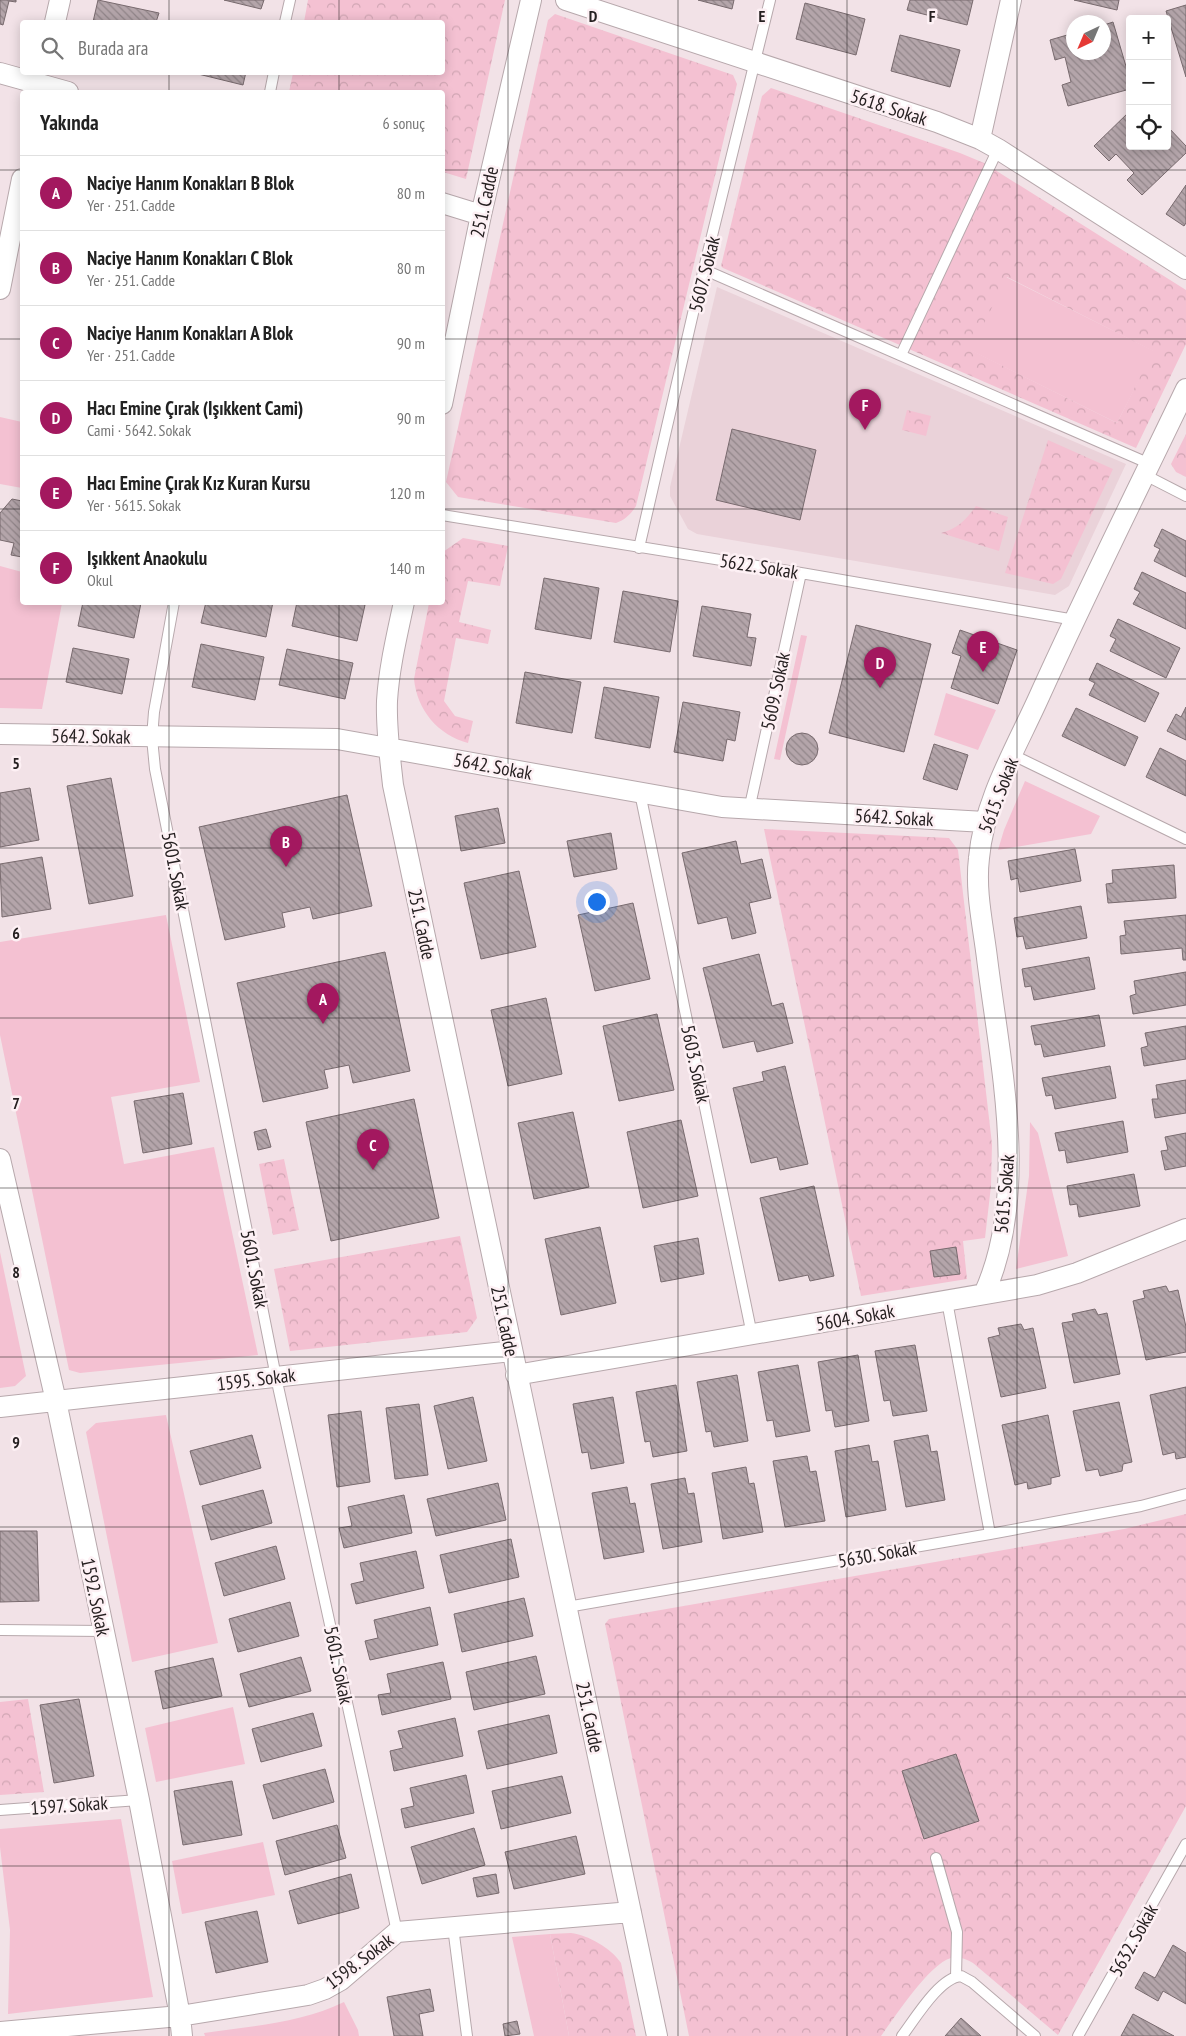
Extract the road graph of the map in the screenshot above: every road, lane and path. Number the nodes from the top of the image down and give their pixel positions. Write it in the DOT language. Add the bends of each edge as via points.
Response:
graph roads {
  1 [pos="60,0"];
  2 [pos="290,0"];
  3 [pos="531,0"];
  4 [pos="566,0"];
  5 [pos="770,0"];
  6 [pos="1011,0"];
  7 [pos="55,20"];
  8 [pos="285,20"];
  9 [pos="756,63"];
  10 [pos="0,73"];
  11 [pos="273,75"];
  12 [pos="42,83"];
  13 [pos="62,90"];
  14 [pos="270,90"];
  15 [pos="980,139"];
  16 [pos="998,149"];
  17 [pos="20,189"];
  18 [pos="445,204"];
  19 [pos="481,215"];
  20 [pos="1186,268"];
  21 [pos="705,270"];
  22 [pos="0,289"];
  23 [pos="901,355"];
  24 [pos="445,389"];
  25 [pos="1186,389"];
  26 [pos="1147,469"];
  27 [pos="1186,496"];
  28 [pos="445,516"];
  29 [pos="639,548"];
  30 [pos="801,573"];
  31 [pos="173,605"];
  32 [pos="403,605"];
  33 [pos="1075,620"];
  34 [pos="0,734"];
  35 [pos="152,738"];
  36 [pos="389,747"];
  37 [pos="1012,755"];
  38 [pos="640,793"];
  39 [pos="749,810"];
  40 [pos="985,822"];
  41 [pos="1186,839"];
  42 [pos="0,1159"];
  43 [pos="1186,1230"];
  44 [pos="984,1294"];
  45 [pos="947,1301"];
  46 [pos="752,1335"];
  47 [pos="512,1351"];
  48 [pos="516,1375"];
  49 [pos="276,1377"];
  50 [pos="56,1401"];
  51 [pos="0,1407"];
  52 [pos="1186,1494"];
  53 [pos="990,1534"];
  54 [pos="567,1607"];
  55 [pos="0,1630"];
  56 [pos="103,1631"];
  57 [pos="139,1800"];
  58 [pos="0,1810"];
  59 [pos="1186,1844"];
  60 [pos="936,1858"];
  61 [pos="631,1912"];
  62 [pos="453,1927"];
  63 [pos="397,1932"];
  64 [pos="956,1977"];
  65 [pos="180,2016"];
  66 [pos="0,2032"];
  67 [pos="24,2033"];
  68 [pos="182,2036"];
  69 [pos="467,2036"];
  70 [pos="657,2036"];
  71 [pos="902,2036"];
  72 [pos="1035,2036"];
  73 [pos="1078,2036"];
  1 -- 7 [label="street"];
  2 -- 8 [label="lane"];
  3 -- 19 [label="street, 251. Cadde"];
  4 -- 9 [label="street, 5618. Sokak"];
  5 -- 9 [label="lane, 5607. Sokak"];
  6 -- 15 [label="street"];
  9 -- 15 [label="street, 5618. Sokak"];
  9 -- 21 [label="lane, 5607. Sokak"];
  10 -- 12 [label="street"];
  11 -- 14 [label="lane"];
  12 -- 13 [label="street"];
  15 -- 16 [label="street, 5618. Sokak"];
  16 -- 20 [label="street, 5618. Sokak"];
  16 -- 23 [label="lane"];
  17 -- 22 [label="street"];
  18 -- 19 [label="street"];
  19 -- 24 [label="street, 251. Cadde"];
  21 -- 23 [label="lane"];
  21 -- 29 [label="lane, 5607. Sokak"];
  23 -- 26 [label="lane"];
  25 -- 26 [label="street, 5615. Sokak"];
  26 -- 27 [label="lane"];
  26 -- 33 [label="street, 5615. Sokak"];
  28 -- 29 [label="lane, 5622. Sokak"];
  29 -- 30 [label="lane, 5622. Sokak"];
  30 -- 33 [label="lane, 5622. Sokak"];
  30 -- 39 [label="lane, 5609. Sokak"];
  31 -- 35 [label="lane, 5601. Sokak"];
  32 -- 36 [label="street, 251. Cadde" via="387,702"];
  33 -- 37 [label="street, 5615. Sokak"];
  34 -- 35 [label="street, 5642. Sokak"];
  35 -- 36 [label="street, 5642. Sokak" via="337,739"];
  35 -- 49 [label="lane, 5601. Sokak" via="157,778"];
  36 -- 38 [label="street, 5642. Sokak"];
  36 -- 47 [label="street, 251. Cadde" via="400,821"];
  37 -- 40 [label="street, 5615. Sokak"];
  37 -- 41 [label="lane"];
  38 -- 39 [label="street, 5642. Sokak"];
  38 -- 46 [label="lane, 5603. Sokak"];
  39 -- 40 [label="street, 5642. Sokak"];
  40 -- 44 [label="street, 5615. Sokak" via="978,861 978,884 1006,1106 1009,1165 1001,1236 993,1274"];
  42 -- 50 [label="street, 1592. Sokak"];
  43 -- 44 [label="street, 5604. Sokak" via="1056,1280"];
  44 -- 45 [label="street, 5604. Sokak"];
  45 -- 46 [label="street, 5604. Sokak"];
  45 -- 53 [label="lane"];
  46 -- 48 [label="street, 5604. Sokak"];
  47 -- 48 [label="street, 251. Cadde"];
  47 -- 49 [label="street, 1595. Sokak"];
  48 -- 54 [label="street, 251. Cadde"];
  49 -- 50 [label="street, 1595. Sokak"];
  49 -- 63 [label="lane, 5601. Sokak"];
  50 -- 51 [label="street, 1595. Sokak"];
  50 -- 56 [label="street, 1592. Sokak"];
  52 -- 53 [label="lane, 5630. Sokak" via="1141,1506"];
  53 -- 54 [label="lane, 5630. Sokak"];
  54 -- 61 [label="street, 251. Cadde"];
  55 -- 56 [label="lane"];
  56 -- 57 [label="street, 1592. Sokak"];
  57 -- 58 [label="lane, 1597. Sokak"];
  57 -- 65 [label="street, 1592. Sokak"];
  59 -- 73 [label="lane, 5632. Sokak"];
  60 -- 64 [label="lane" via="957,1932"];
  61 -- 62 [label="street, 1598. Sokak"];
  61 -- 70 [label="street, 251. Cadde"];
  62 -- 63 [label="street, 1598. Sokak"];
  62 -- 69 [label="lane"];
  63 -- 65 [label="street, 1598. Sokak" via="325,1989 282,2000"];
  64 -- 71 [label="lane" via="940,1988"];
  64 -- 72 [label="lane" via="972,1982"];
  65 -- 67 [label="street, 1598. Sokak"];
  65 -- 68 [label="street, 1592. Sokak"];
  66 -- 67 [label="street, 1598. Sokak"];
}
